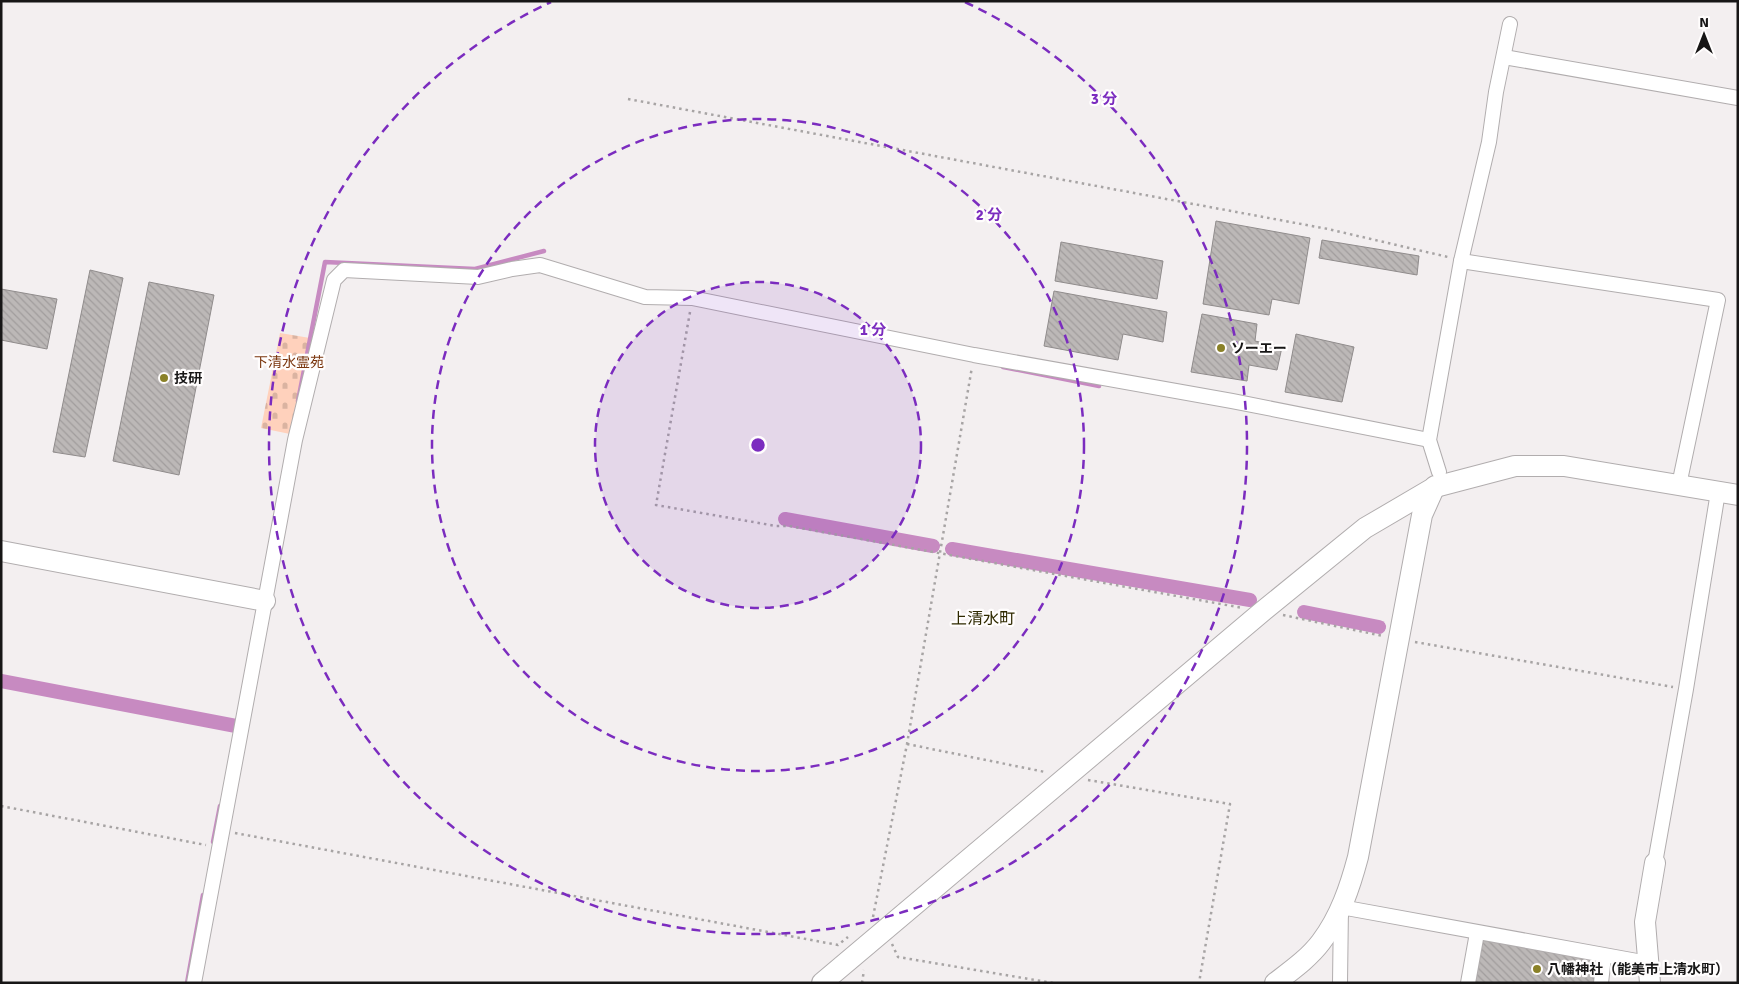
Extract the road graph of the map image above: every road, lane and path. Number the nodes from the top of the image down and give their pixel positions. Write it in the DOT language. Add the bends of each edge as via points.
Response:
graph roads {
  1 [pos="1510,24"];
  2 [pos="1504,57"];
  3 [pos="628,98"];
  4 [pos="1738,98"];
  5 [pos="1461,260"];
  6 [pos="692,298"];
  7 [pos="974,355"];
  8 [pos="1429,440"];
  9 [pos="1437,479"];
  10 [pos="1679,485"];
  11 [pos="1728,493"];
  12 [pos="1,552"];
  13 [pos="939,554"];
  14 [pos="266,601"];
  15 [pos="1263,611"];
  16 [pos="1398,639"];
  17 [pos="1686,689"];
  18 [pos="907,744"];
  19 [pos="1067,777"];
  20 [pos="1,806"];
  21 [pos="223,830"];
  22 [pos="219,848"];
  23 [pos="1655,863"];
  24 [pos="1341,907"];
  25 [pos="885,930"];
  26 [pos="1477,932"];
  27 [pos="852,934"];
  28 [pos="1604,956"];
  29 [pos="1648,963"];
  30 [pos="194,983"];
  31 [pos="822,983"];
  32 [pos="1053,983"];
  33 [pos="1199,983"];
  34 [pos="1275,983"];
  35 [pos="1340,983"];
  36 [pos="1468,983"];
  37 [pos="1601,983"];
  38 [pos="1650,983"];
  1 -- 2 [label="street"];
  2 -- 4 [label="street"];
  2 -- 5 [label="street" via="1489,142"];
  3 -- 5 [label="path" via="1328,229"];
  5 -- 8 [label="street"];
  5 -- 10 [label="street" via="1718,300"];
  6 -- 7 [label="street"];
  6 -- 13 [label="path" via="656,505"];
  6 -- 14 [label="street" via="645,297 540,265 478,277 344,270 334,280 297,431"];
  7 -- 8 [label="street"];
  7 -- 13 [label="path"];
  8 -- 9 [label="street"];
  9 -- 10 [label="street" via="1515,466 1564,466"];
  9 -- 15 [label="street" via="1365,528"];
  9 -- 16 [label="street" via="1422,515"];
  10 -- 11 [label="street"];
  11 -- 17 [label="street"];
  12 -- 14 [label="street"];
  13 -- 15 [label="path"];
  13 -- 18 [label="path"];
  14 -- 21 [label="street"];
  15 -- 16 [label="path"];
  15 -- 19 [label="street"];
  16 -- 17 [label="path"];
  16 -- 24 [label="street" via="1358,857"];
  17 -- 23 [label="street"];
  18 -- 19 [label="path"];
  18 -- 25 [label="path" via="873,917"];
  19 -- 25 [label="street"];
  19 -- 33 [label="path" via="1230,804"];
  20 -- 22 [label="path"];
  21 -- 22 [label="street"];
  21 -- 27 [label="path" via="838,945"];
  22 -- 30 [label="street"];
  23 -- 29 [label="street" via="1645,922"];
  24 -- 26 [label="street"];
  24 -- 34 [label="street" via="1322,941"];
  24 -- 35 [label="street"];
  25 -- 31 [label="street"];
  25 -- 32 [label="path" via="898,957"];
  26 -- 28 [label="street"];
  26 -- 36 [label="street"];
  28 -- 29 [label="street"];
  28 -- 37 [label="street"];
  29 -- 38 [label="street"];
}
